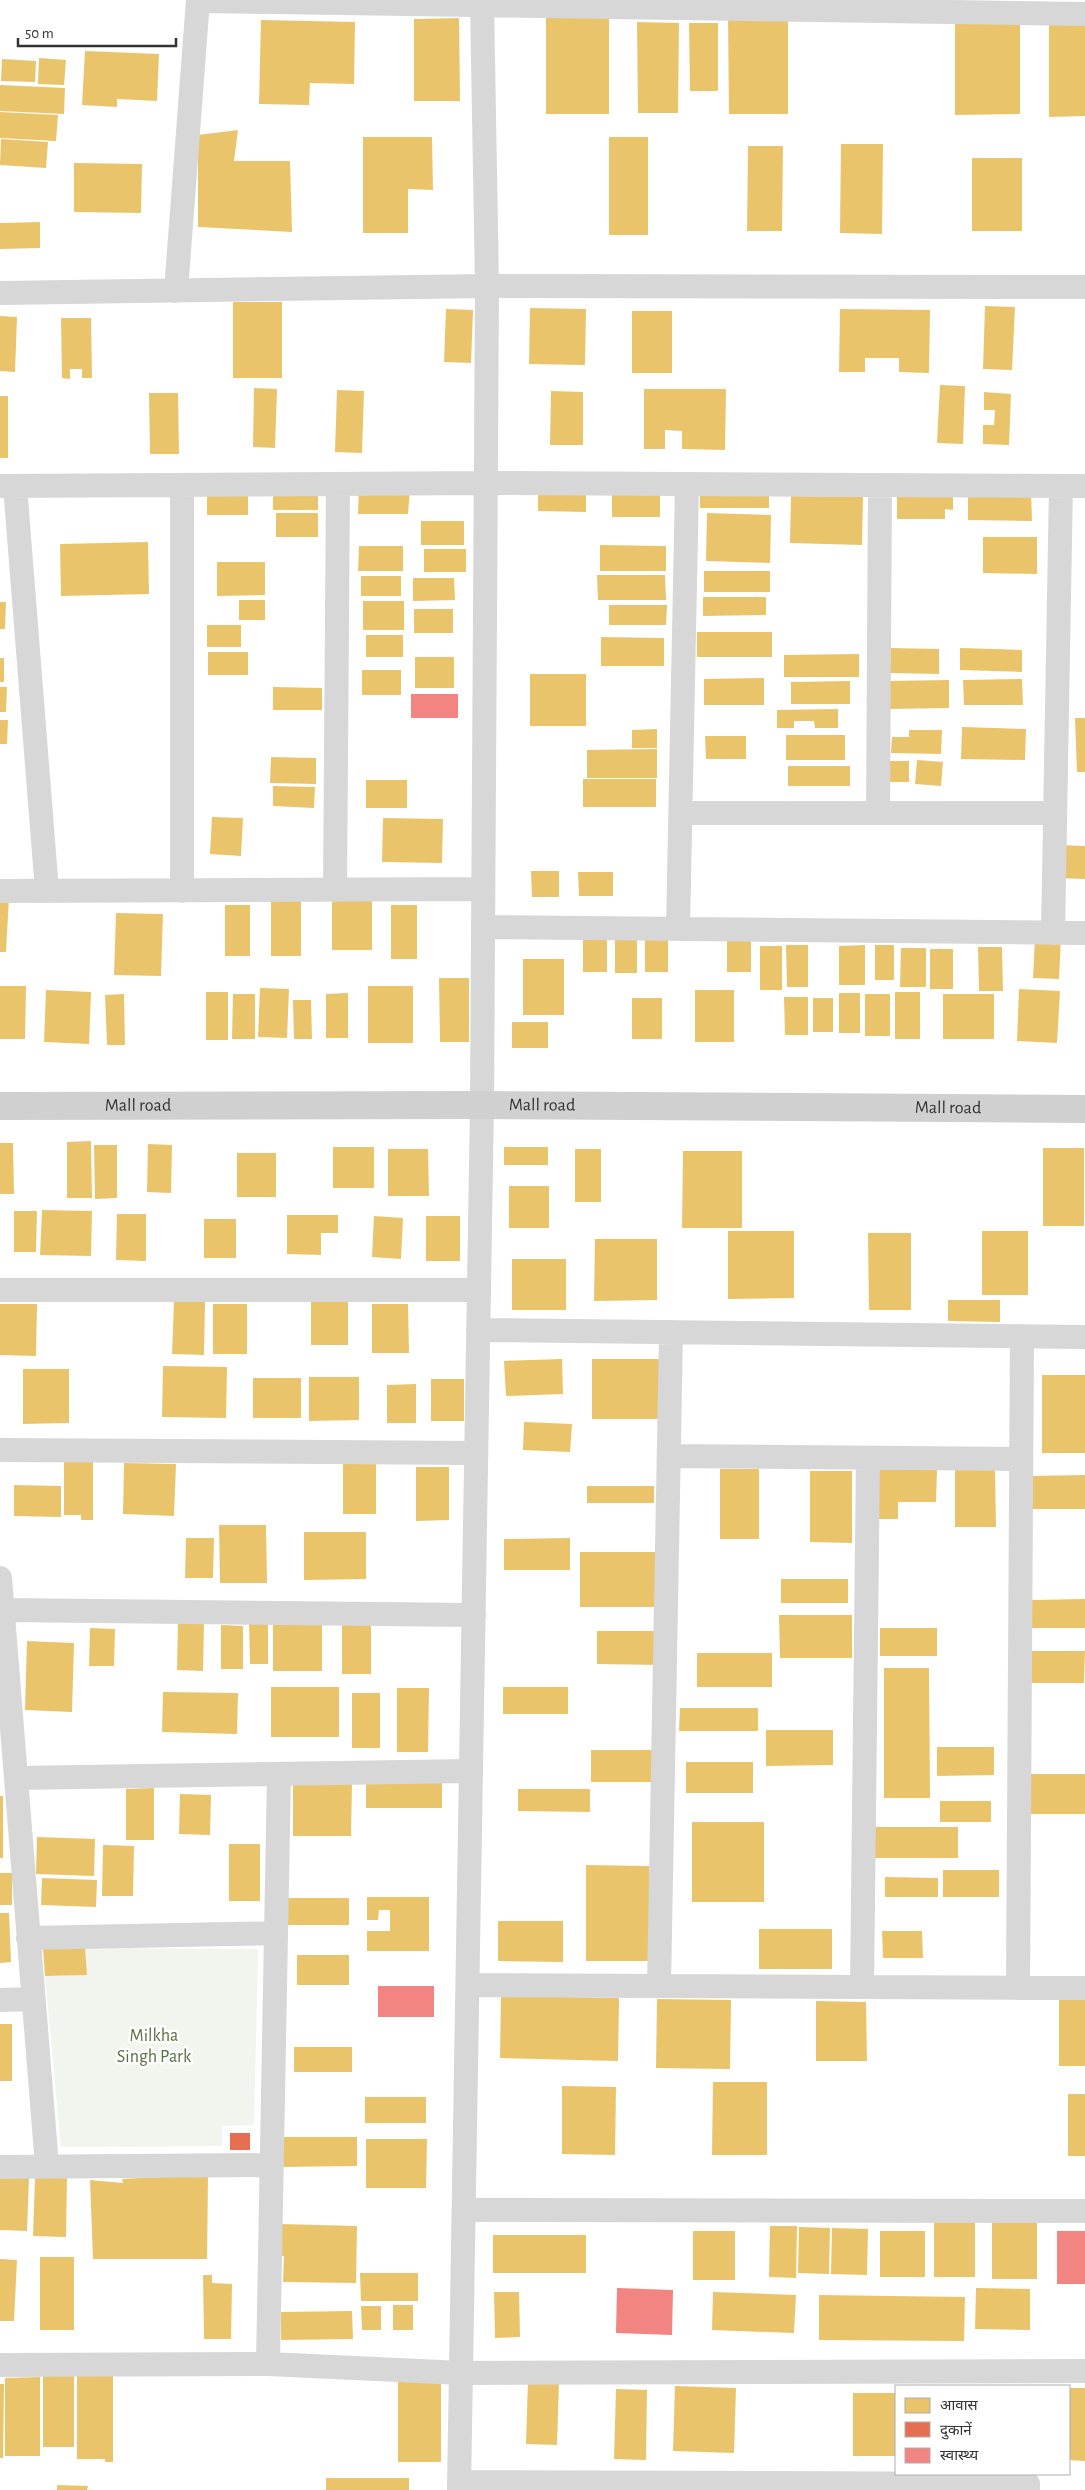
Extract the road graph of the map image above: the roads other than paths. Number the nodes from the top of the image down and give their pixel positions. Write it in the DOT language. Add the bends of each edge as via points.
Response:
graph roads {
  1 [pos="198,1"];
  2 [pos="482,3"];
  3 [pos="676,4"];
  4 [pos="877,6"];
  5 [pos="1085,14"];
  6 [pos="488,286"];
  7 [pos="1085,287"];
  8 [pos="176,290"];
  9 [pos="0,294"];
  10 [pos="486,483"];
  11 [pos="338,484"];
  12 [pos="687,484"];
  13 [pos="182,485"];
  14 [pos="880,485"];
  15 [pos="8,486"];
  16 [pos="1060,486"];
  17 [pos="1085,486"];
  18 [pos="681,813"];
  19 [pos="878,813"];
  20 [pos="1054,814"];
  21 [pos="483,889"];
  22 [pos="182,890"];
  23 [pos="335,890"];
  24 [pos="0,891"];
  25 [pos="47,891"];
  26 [pos="483,927"];
  27 [pos="678,929"];
  28 [pos="1053,932"];
  29 [pos="1085,933"];
  30 [pos="482,1105"];
  31 [pos="0,1106"];
  32 [pos="1085,1109"];
  33 [pos="0,1290"];
  34 [pos="479,1290"];
  35 [pos="478,1330"];
  36 [pos="671,1332"];
  37 [pos="1022,1336"];
  38 [pos="1085,1336"];
  39 [pos="0,1450"];
  40 [pos="476,1453"];
  41 [pos="669,1456"];
  42 [pos="868,1458"];
  43 [pos="1021,1459"];
  44 [pos="0,1578"];
  45 [pos="2,1610"];
  46 [pos="474,1615"];
  47 [pos="471,1771"];
  48 [pos="279,1774"];
  49 [pos="16,1778"];
  50 [pos="276,1933"];
  51 [pos="28,1938"];
  52 [pos="468,1985"];
  53 [pos="659,1986"];
  54 [pos="862,1987"];
  55 [pos="1018,1988"];
  56 [pos="1085,1988"];
  57 [pos="33,1999"];
  58 [pos="0,2000"];
  59 [pos="272,2165"];
  60 [pos="47,2166"];
  61 [pos="0,2167"];
  62 [pos="464,2210"];
  63 [pos="1085,2211"];
  64 [pos="0,2364"];
  65 [pos="268,2364"];
  66 [pos="1085,2371"];
  67 [pos="462,2373"];
  68 [pos="459,2486"];
  69 [pos="1028,2490"];
  1 -- 2 [label="street"];
  1 -- 8 [label="street"];
  2 -- 3 [label="street"];
  2 -- 6 [label="street"];
  3 -- 4 [label="street"];
  4 -- 5 [label="street"];
  6 -- 7 [label="street"];
  6 -- 8 [label="street"];
  6 -- 10 [label="street"];
  8 -- 9 [label="street"];
  10 -- 11 [label="street"];
  10 -- 12 [label="street"];
  10 -- 21 [label="street"];
  11 -- 13 [label="street"];
  11 -- 23 [label="street"];
  12 -- 14 [label="street"];
  12 -- 18 [label="street"];
  13 -- 15 [label="street"];
  13 -- 22 [label="street"];
  14 -- 16 [label="street"];
  14 -- 19 [label="street"];
  15 -- 25 [label="street"];
  16 -- 17 [label="street"];
  16 -- 20 [label="street"];
  18 -- 19 [label="street"];
  18 -- 27 [label="street"];
  19 -- 20 [label="street"];
  20 -- 28 [label="street"];
  21 -- 23 [label="street"];
  21 -- 26 [label="street"];
  22 -- 23 [label="street"];
  22 -- 25 [label="street"];
  24 -- 25 [label="street"];
  26 -- 27 [label="street"];
  26 -- 30 [label="street"];
  27 -- 28 [label="street"];
  28 -- 29 [label="street"];
  30 -- 31 [label="street, Mall road"];
  30 -- 32 [label="street, Mall road"];
  30 -- 34 [label="street"];
  33 -- 34 [label="street"];
  34 -- 35 [label="street"];
  35 -- 36 [label="street"];
  35 -- 40 [label="street"];
  36 -- 37 [label="street"];
  36 -- 41 [label="street"];
  37 -- 38 [label="street"];
  37 -- 43 [label="street"];
  39 -- 40 [label="street"];
  40 -- 46 [label="street"];
  41 -- 42 [label="street"];
  41 -- 53 [label="street"];
  42 -- 43 [label="street"];
  42 -- 54 [label="street"];
  43 -- 55 [label="street"];
  44 -- 45 [label="street"];
  45 -- 46 [label="street"];
  45 -- 49 [label="street"];
  46 -- 47 [label="street"];
  47 -- 48 [label="street"];
  47 -- 52 [label="street"];
  48 -- 49 [label="street"];
  48 -- 50 [label="street"];
  49 -- 51 [label="street"];
  50 -- 51 [label="street"];
  50 -- 59 [label="street"];
  51 -- 57 [label="street"];
  52 -- 53 [label="street"];
  52 -- 62 [label="street"];
  53 -- 54 [label="street"];
  54 -- 55 [label="street"];
  55 -- 56 [label="street"];
  57 -- 58 [label="street"];
  57 -- 60 [label="street"];
  59 -- 60 [label="street"];
  59 -- 65 [label="street"];
  60 -- 61 [label="street"];
  62 -- 63 [label="street"];
  62 -- 67 [label="street"];
  64 -- 65 [label="street"];
  65 -- 67 [label="street"];
  66 -- 67 [label="street"];
  67 -- 68 [label="street"];
  68 -- 69 [label="street" via="1028,2484"];
}
